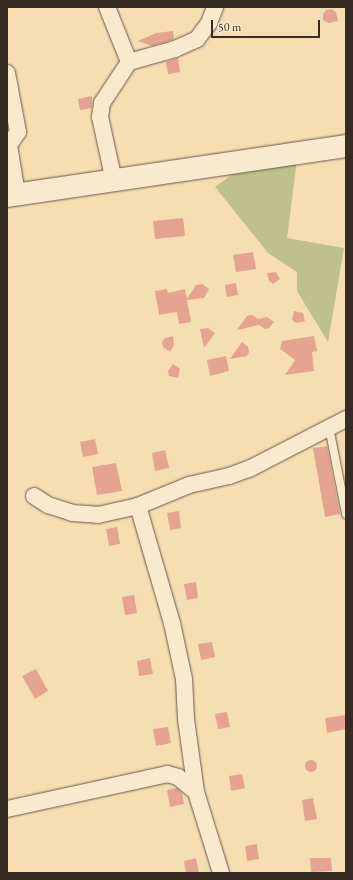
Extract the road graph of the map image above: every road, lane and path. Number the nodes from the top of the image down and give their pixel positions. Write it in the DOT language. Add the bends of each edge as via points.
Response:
graph roads {
  1 [pos="108,7"];
  2 [pos="215,7"];
  3 [pos="129,62"];
  4 [pos="7,72"];
  5 [pos="346,146"];
  6 [pos="114,181"];
  7 [pos="12,195"];
  8 [pos="346,419"];
  9 [pos="329,427"];
  10 [pos="34,496"];
  11 [pos="138,506"];
  12 [pos="346,514"];
  13 [pos="196,792"];
  14 [pos="7,809"];
  15 [pos="221,873"];
  1 -- 3 [label="street"];
  2 -- 3 [label="street" via="209,23 197,39 175,49"];
  3 -- 6 [label="street" via="99,110"];
  4 -- 7 [label="street" via="18,132 9,145"];
  5 -- 6 [label="street"];
  6 -- 7 [label="street"];
  8 -- 9 [label="street"];
  9 -- 11 [label="street" via="250,468 229,476 189,485"];
  9 -- 12 [label="lane"];
  10 -- 11 [label="street" via="48,505 72,513 98,515"];
  11 -- 13 [label="street" via="172,623 184,679"];
  13 -- 14 [label="street" via="178,777 166,774"];
  13 -- 15 [label="street"];
}
